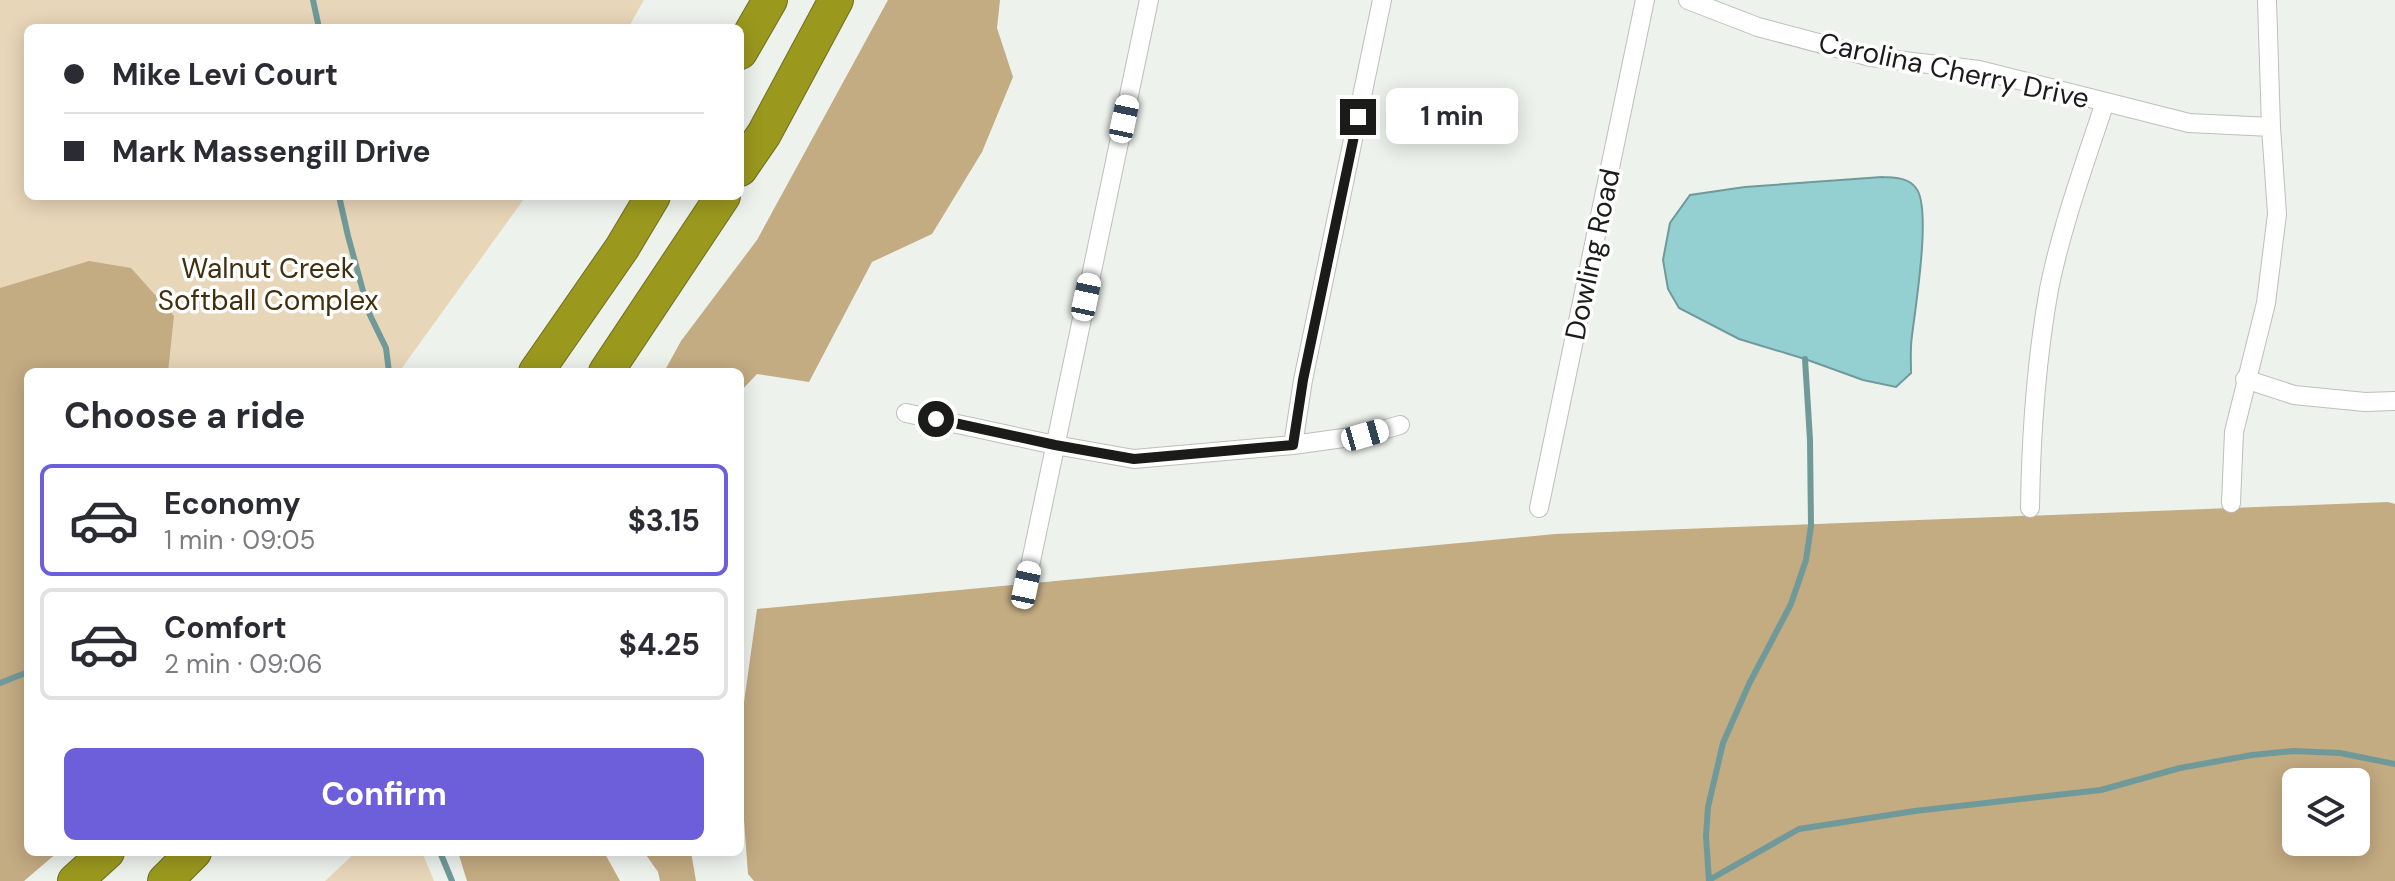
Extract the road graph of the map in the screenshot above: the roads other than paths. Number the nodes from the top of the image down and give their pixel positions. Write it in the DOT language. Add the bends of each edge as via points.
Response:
graph roads {
  1 [pos="770,0"];
  2 [pos="836,0"];
  3 [pos="1149,0"];
  4 [pos="1382,0"];
  5 [pos="1645,0"];
  6 [pos="1688,0"];
  7 [pos="2267,0"];
  8 [pos="744,45"];
  9 [pos="2105,102"];
  10 [pos="2271,127"];
  11 [pos="744,163"];
  12 [pos="651,200"];
  13 [pos="720,200"];
  14 [pos="539,368"];
  15 [pos="609,368"];
  16 [pos="2245,379"];
  17 [pos="2395,401"];
  18 [pos="906,413"];
  19 [pos="1400,425"];
  20 [pos="1055,445"];
  21 [pos="1293,445"];
  22 [pos="2231,503"];
  23 [pos="1539,508"];
  24 [pos="2030,508"];
  25 [pos="1026,585"];
  26 [pos="103,856"];
  27 [pos="190,856"];
  28 [pos="75,881"];
  29 [pos="165,881"];
  1 -- 8 [label="highway"];
  2 -- 11 [label="highway"];
  3 -- 20 [label="street"];
  4 -- 21 [label="street"];
  5 -- 23 [label="street, Dowling Road"];
  6 -- 9 [label="street, Carolina Cherry Drive" via="1758,27 1871,57 1979,70"];
  7 -- 10 [label="street"];
  9 -- 10 [label="street, Carolina Cherry Drive" via="2189,123"];
  9 -- 24 [label="street" via="2050,287 2032,426"];
  10 -- 16 [label="street" via="2277,214 2266,303"];
  12 -- 14 [label="highway"];
  13 -- 15 [label="highway"];
  16 -- 17 [label="street" via="2294,395"];
  16 -- 22 [label="street" via="2234,432"];
  18 -- 20 [label="street"];
  19 -- 21 [label="street"];
  20 -- 21 [label="street" via="1134,459"];
  20 -- 25 [label="street"];
  26 -- 28 [label="highway"];
  27 -- 29 [label="highway"];
}
